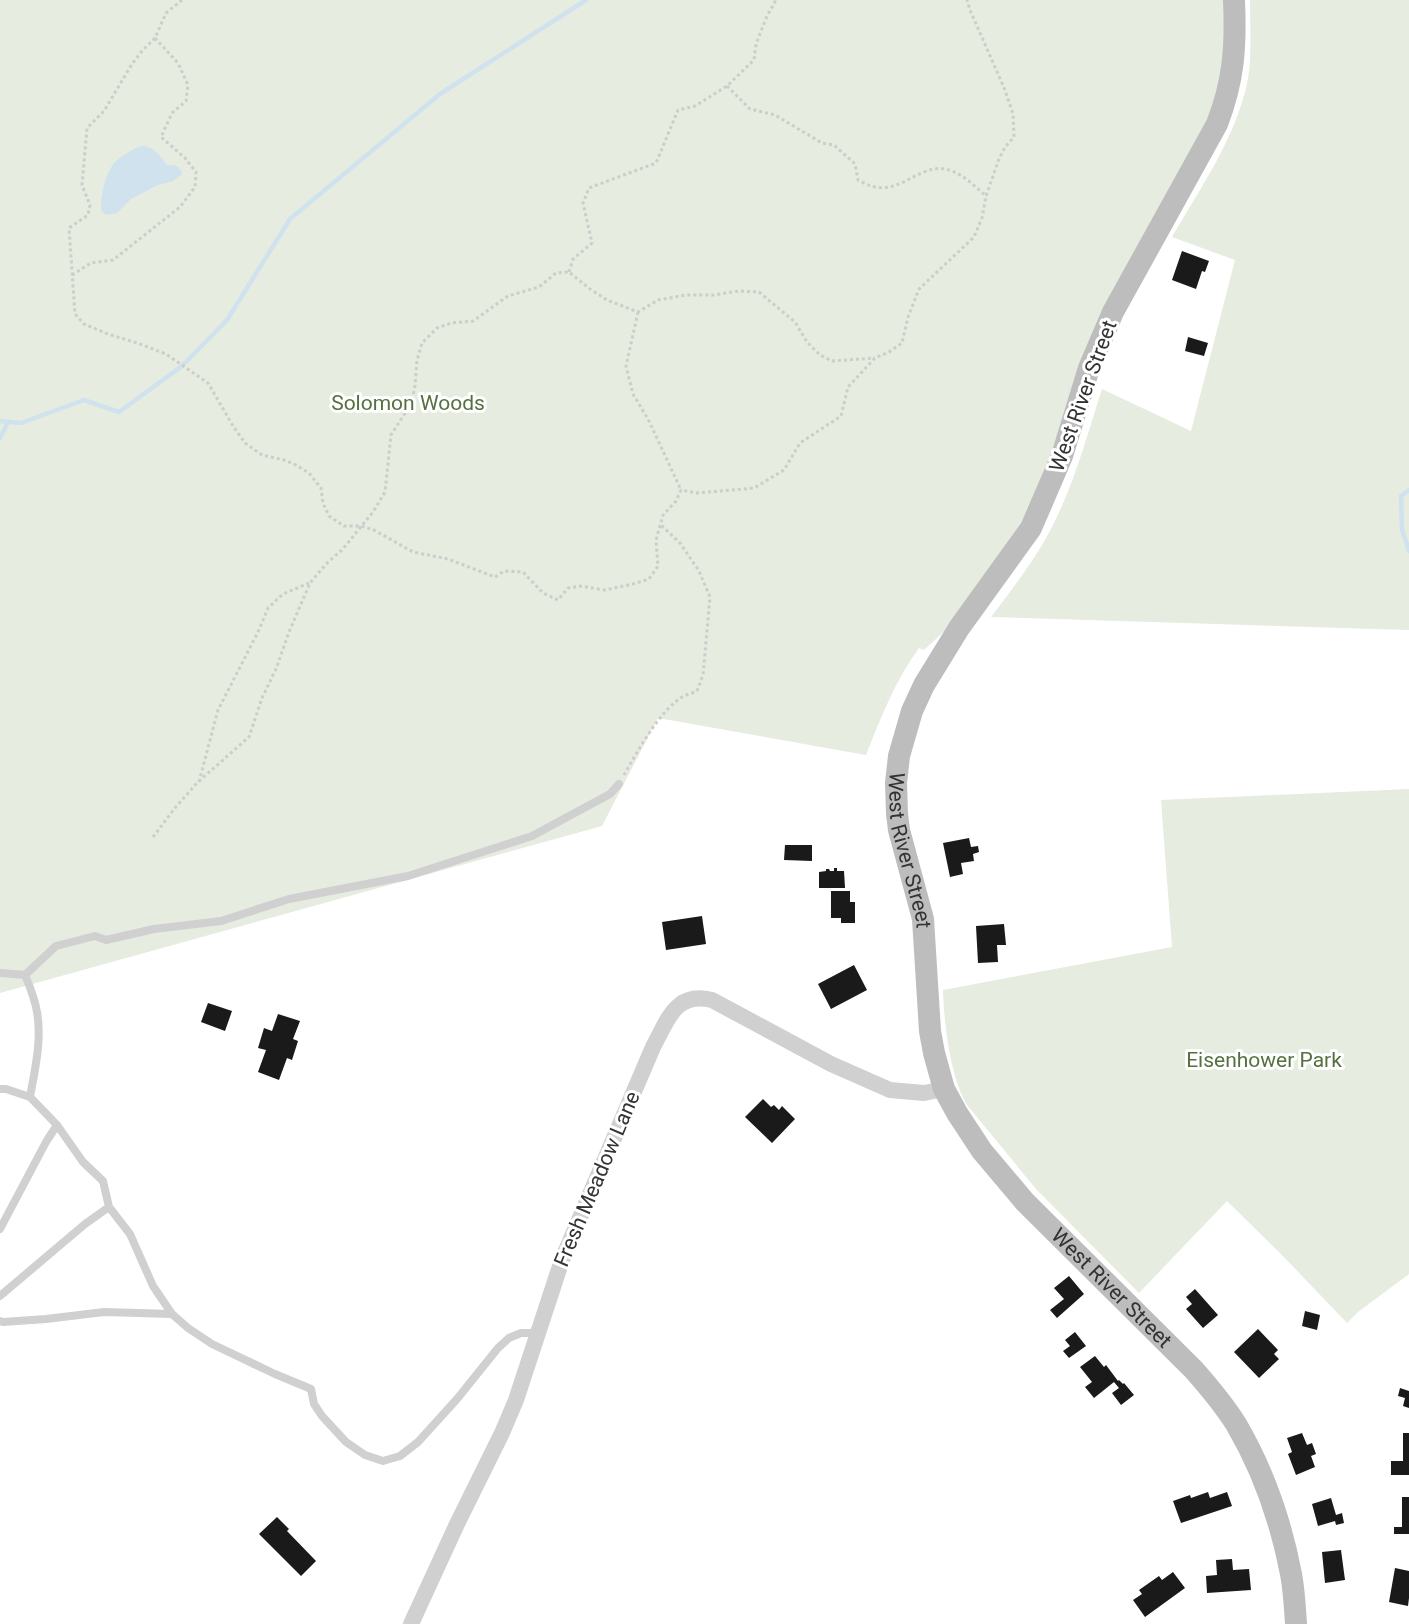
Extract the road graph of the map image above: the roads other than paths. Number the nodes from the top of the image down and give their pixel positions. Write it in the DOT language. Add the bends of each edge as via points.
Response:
graph roads {
  1 [pos="1234,0"];
  2 [pos="618,784"];
  3 [pos="0,973"];
  4 [pos="25,975"];
  5 [pos="0,1089"];
  6 [pos="944,1089"];
  7 [pos="30,1097"];
  8 [pos="57,1125"];
  9 [pos="109,1207"];
  10 [pos="0,1229"];
  11 [pos="0,1296"];
  12 [pos="172,1314"];
  13 [pos="0,1321"];
  14 [pos="538,1333"];
  15 [pos="411,1624"];
  16 [pos="1296,1624"];
  1 -- 6 [label="street, West River Street" via="1234,60 1217,124 1113,312 1089,368 1062,456 1031,528 959,628 924,685 898,756 899,830 923,919 930,1031"];
  2 -- 4 [label="lane" via="610,794 532,836 471,856 408,876 289,899 221,921 153,929 106,940 95,936 56,946"];
  3 -- 4 [label="lane"];
  4 -- 7 [label="lane" via="37,1010 39,1035"];
  5 -- 7 [label="lane"];
  6 -- 14 [label="street, Fresh Meadow Lane" via="924,1094 890,1090 841,1069 712,1000 702,997 684,1001 669,1017 653,1047 562,1260"];
  6 -- 16 [label="street, West River Street" via="982,1151 1025,1202 1194,1370 1219,1400 1256,1465 1273,1507 1291,1575"];
  7 -- 8 [label="lane"];
  8 -- 9 [label="lane" via="83,1162 103,1181"];
  8 -- 10 [label="lane"];
  9 -- 11 [label="lane"];
  9 -- 12 [label="lane" via="130,1234 153,1286"];
  12 -- 13 [label="lane" via="104,1312"];
  12 -- 14 [label="lane" via="212,1344 311,1389 314,1404 346,1442 383,1461 400,1456 418,1442 509,1338"];
  14 -- 15 [label="street, Fresh Meadow Lane" via="502,1433"];
}
